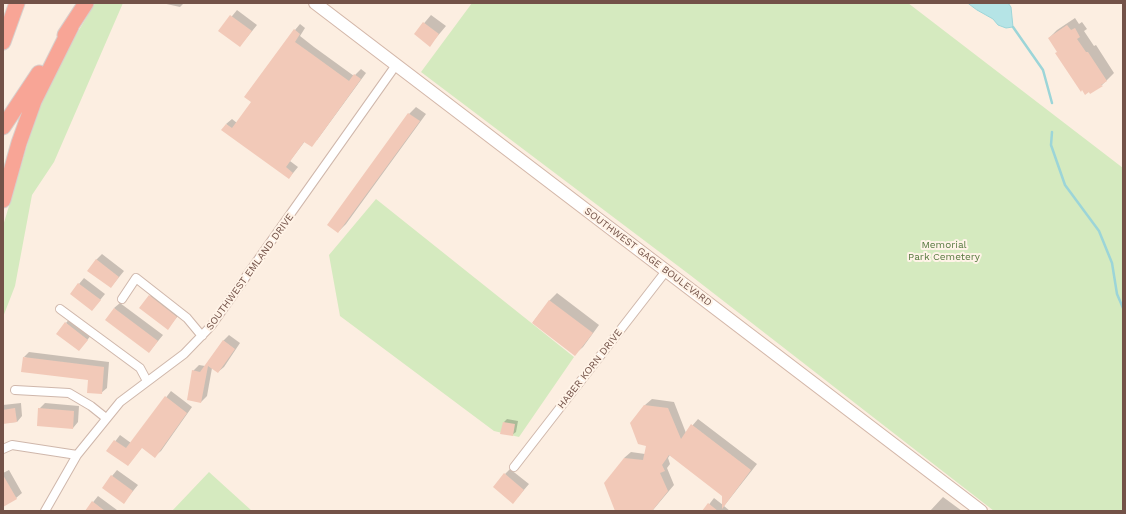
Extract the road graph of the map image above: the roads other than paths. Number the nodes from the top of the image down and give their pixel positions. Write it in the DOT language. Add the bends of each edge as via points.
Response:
graph roads {
  1 [pos="17,3"];
  2 [pos="86,3"];
  3 [pos="314,3"];
  4 [pos="71,27"];
  5 [pos="3,42"];
  6 [pos="396,65"];
  7 [pos="3,127"];
  8 [pos="3,200"];
  9 [pos="666,270"];
  10 [pos="122,299"];
  11 [pos="60,309"];
  12 [pos="202,336"];
  13 [pos="147,381"];
  14 [pos="15,390"];
  15 [pos="106,418"];
  16 [pos="3,449"];
  17 [pos="77,455"];
  18 [pos="514,467"];
  19 [pos="45,511"];
  20 [pos="981,511"];
  1 -- 5 [label="highway"];
  2 -- 4 [label="highway"];
  3 -- 6 [label="main road, SOUTHWEST GAGE BOULEVARD"];
  4 -- 7 [label="highway"];
  4 -- 8 [label="highway" via="34,101"];
  6 -- 9 [label="main road, SOUTHWEST GAGE BOULEVARD"];
  6 -- 12 [label="street, SOUTHWEST EMLAND DRIVE" via="251,272"];
  9 -- 18 [label="street, HABER KORN DRIVE"];
  9 -- 20 [label="main road, SOUTHWEST GAGE BOULEVARD"];
  10 -- 12 [label="street" via="136,278 187,318"];
  11 -- 13 [label="street" via="140,368"];
  12 -- 13 [label="street, SOUTHWEST EMLAND DRIVE" via="184,354"];
  13 -- 15 [label="street, SOUTHWEST EMLAND DRIVE" via="120,402"];
  14 -- 15 [label="street" via="69,393"];
  15 -- 17 [label="street, SOUTHWEST EMLAND DRIVE"];
  16 -- 17 [label="street" via="12,445"];
  17 -- 19 [label="street, SOUTHWEST EMLAND DRIVE"];
}
